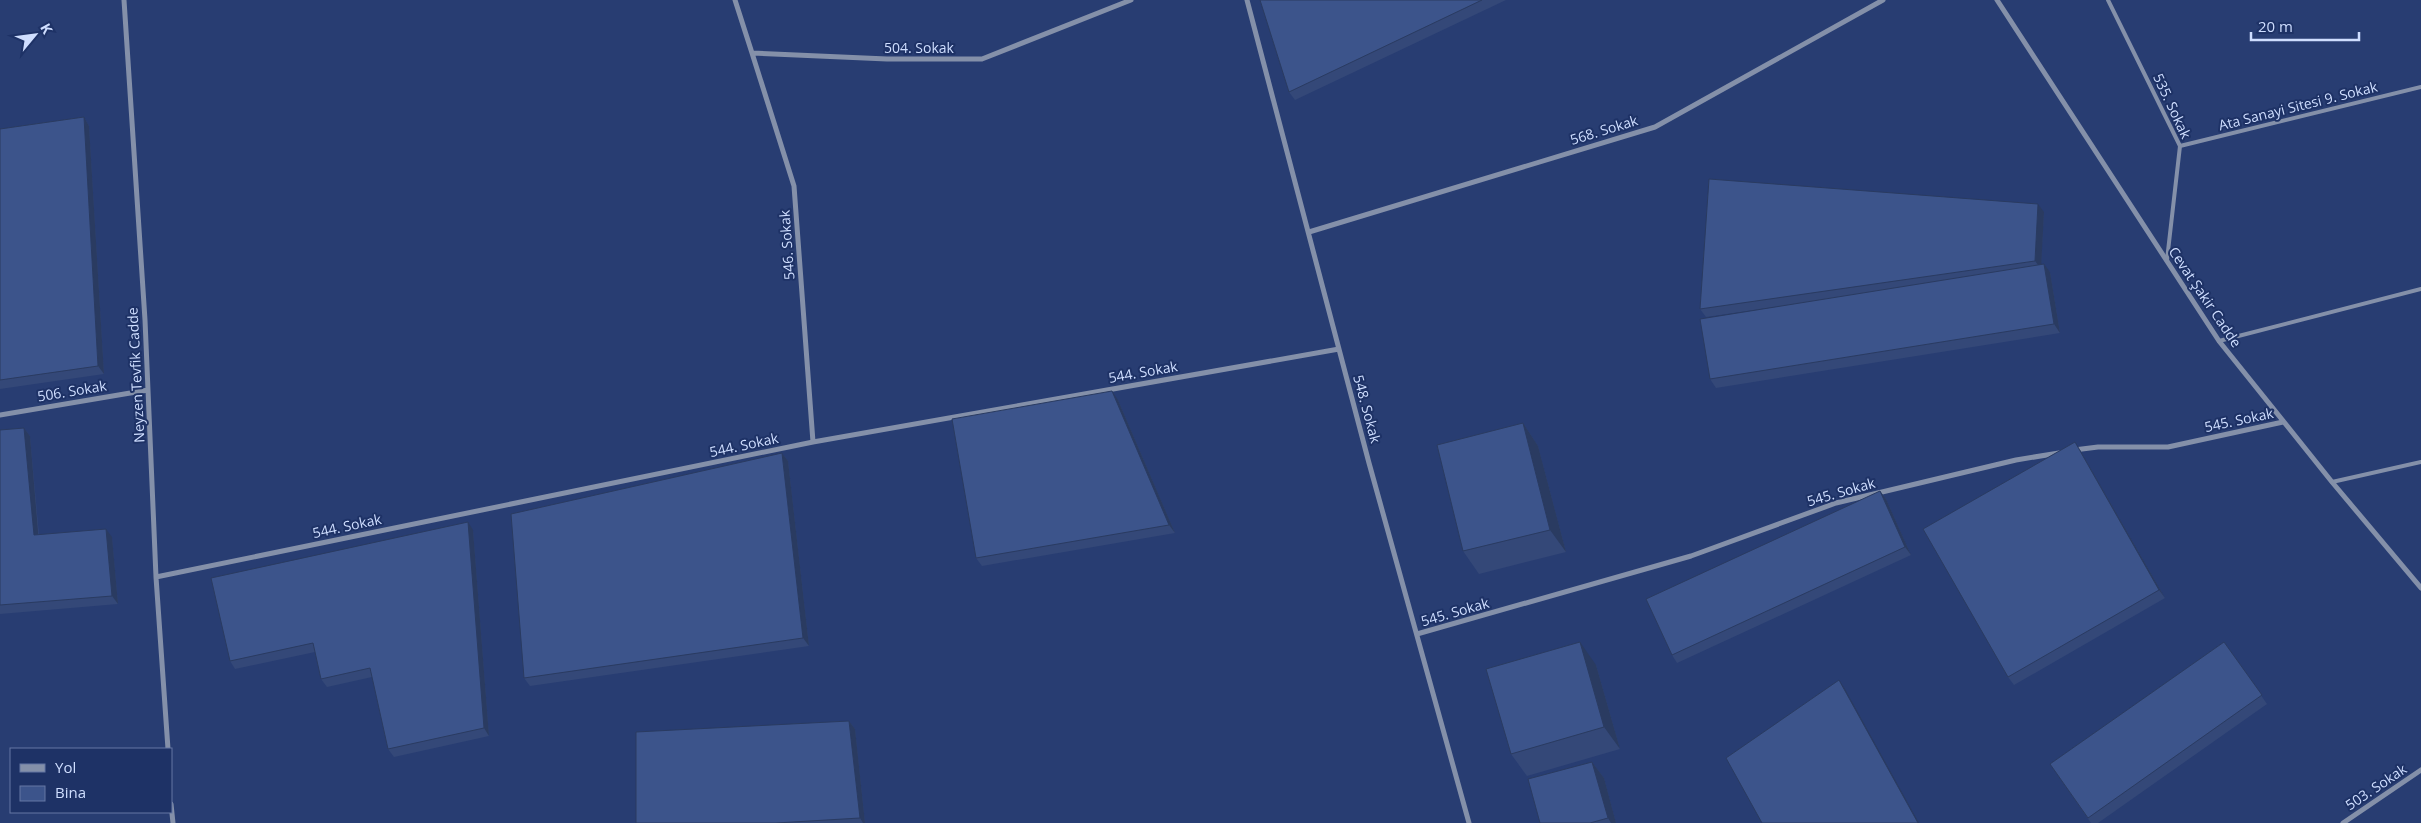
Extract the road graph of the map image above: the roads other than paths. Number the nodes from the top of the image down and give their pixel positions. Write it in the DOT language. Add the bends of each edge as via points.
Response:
graph roads {
  1 [pos="124,0"];
  2 [pos="735,0"];
  3 [pos="1131,0"];
  4 [pos="1247,0"];
  5 [pos="1883,0"];
  6 [pos="1997,0"];
  7 [pos="2108,0"];
  8 [pos="752,53"];
  9 [pos="2421,87"];
  10 [pos="2180,146"];
  11 [pos="1310,232"];
  12 [pos="2166,260"];
  13 [pos="2421,289"];
  14 [pos="2219,341"];
  15 [pos="1339,349"];
  16 [pos="148,390"];
  17 [pos="0,415"];
  18 [pos="2284,422"];
  19 [pos="813,442"];
  20 [pos="2421,462"];
  21 [pos="2332,482"];
  22 [pos="156,576"];
  23 [pos="2421,588"];
  24 [pos="1417,634"];
  25 [pos="168,748"];
  26 [pos="2421,770"];
  27 [pos="1469,823"];
  28 [pos="2343,823"];
  1 -- 16 [label="street, Neyzen Tevfik Cadde"];
  2 -- 8 [label="street"];
  3 -- 8 [label="street, 504. Sokak" via="982,59"];
  4 -- 11 [label="street, 548. Sokak"];
  5 -- 11 [label="street, 568. Sokak" via="1655,127"];
  6 -- 12 [label="street, Cevat Şakir Cadde"];
  7 -- 10 [label="lane, 535. Sokak"];
  8 -- 19 [label="street, 546. Sokak" via="794,186"];
  9 -- 10 [label="lane, Ata Sanayi Sitesi 9. Sokak"];
  10 -- 12 [label="lane, 535. Sokak"];
  11 -- 15 [label="street, 548. Sokak"];
  12 -- 14 [label="street, Cevat Şakir Cadde"];
  13 -- 14 [label="lane"];
  14 -- 18 [label="street, Cevat Şakir Cadde"];
  15 -- 19 [label="street, 544. Sokak"];
  15 -- 24 [label="street, 548. Sokak"];
  16 -- 17 [label="street, 506. Sokak"];
  16 -- 22 [label="street, Neyzen Tevfik Cadde"];
  18 -- 21 [label="street, Cevat Şakir Cadde"];
  18 -- 24 [label="street, 545. Sokak" via="2168,447 2098,447 2016,460 1836,503 1691,556"];
  19 -- 22 [label="street, 544. Sokak"];
  20 -- 21 [label="lane"];
  21 -- 23 [label="street, Cevat Şakir Cadde"];
  22 -- 25 [label="street, Neyzen Tevfik Cadde"];
  24 -- 27 [label="street, 548. Sokak"];
  26 -- 28 [label="street, 503. Sokak"];
}
